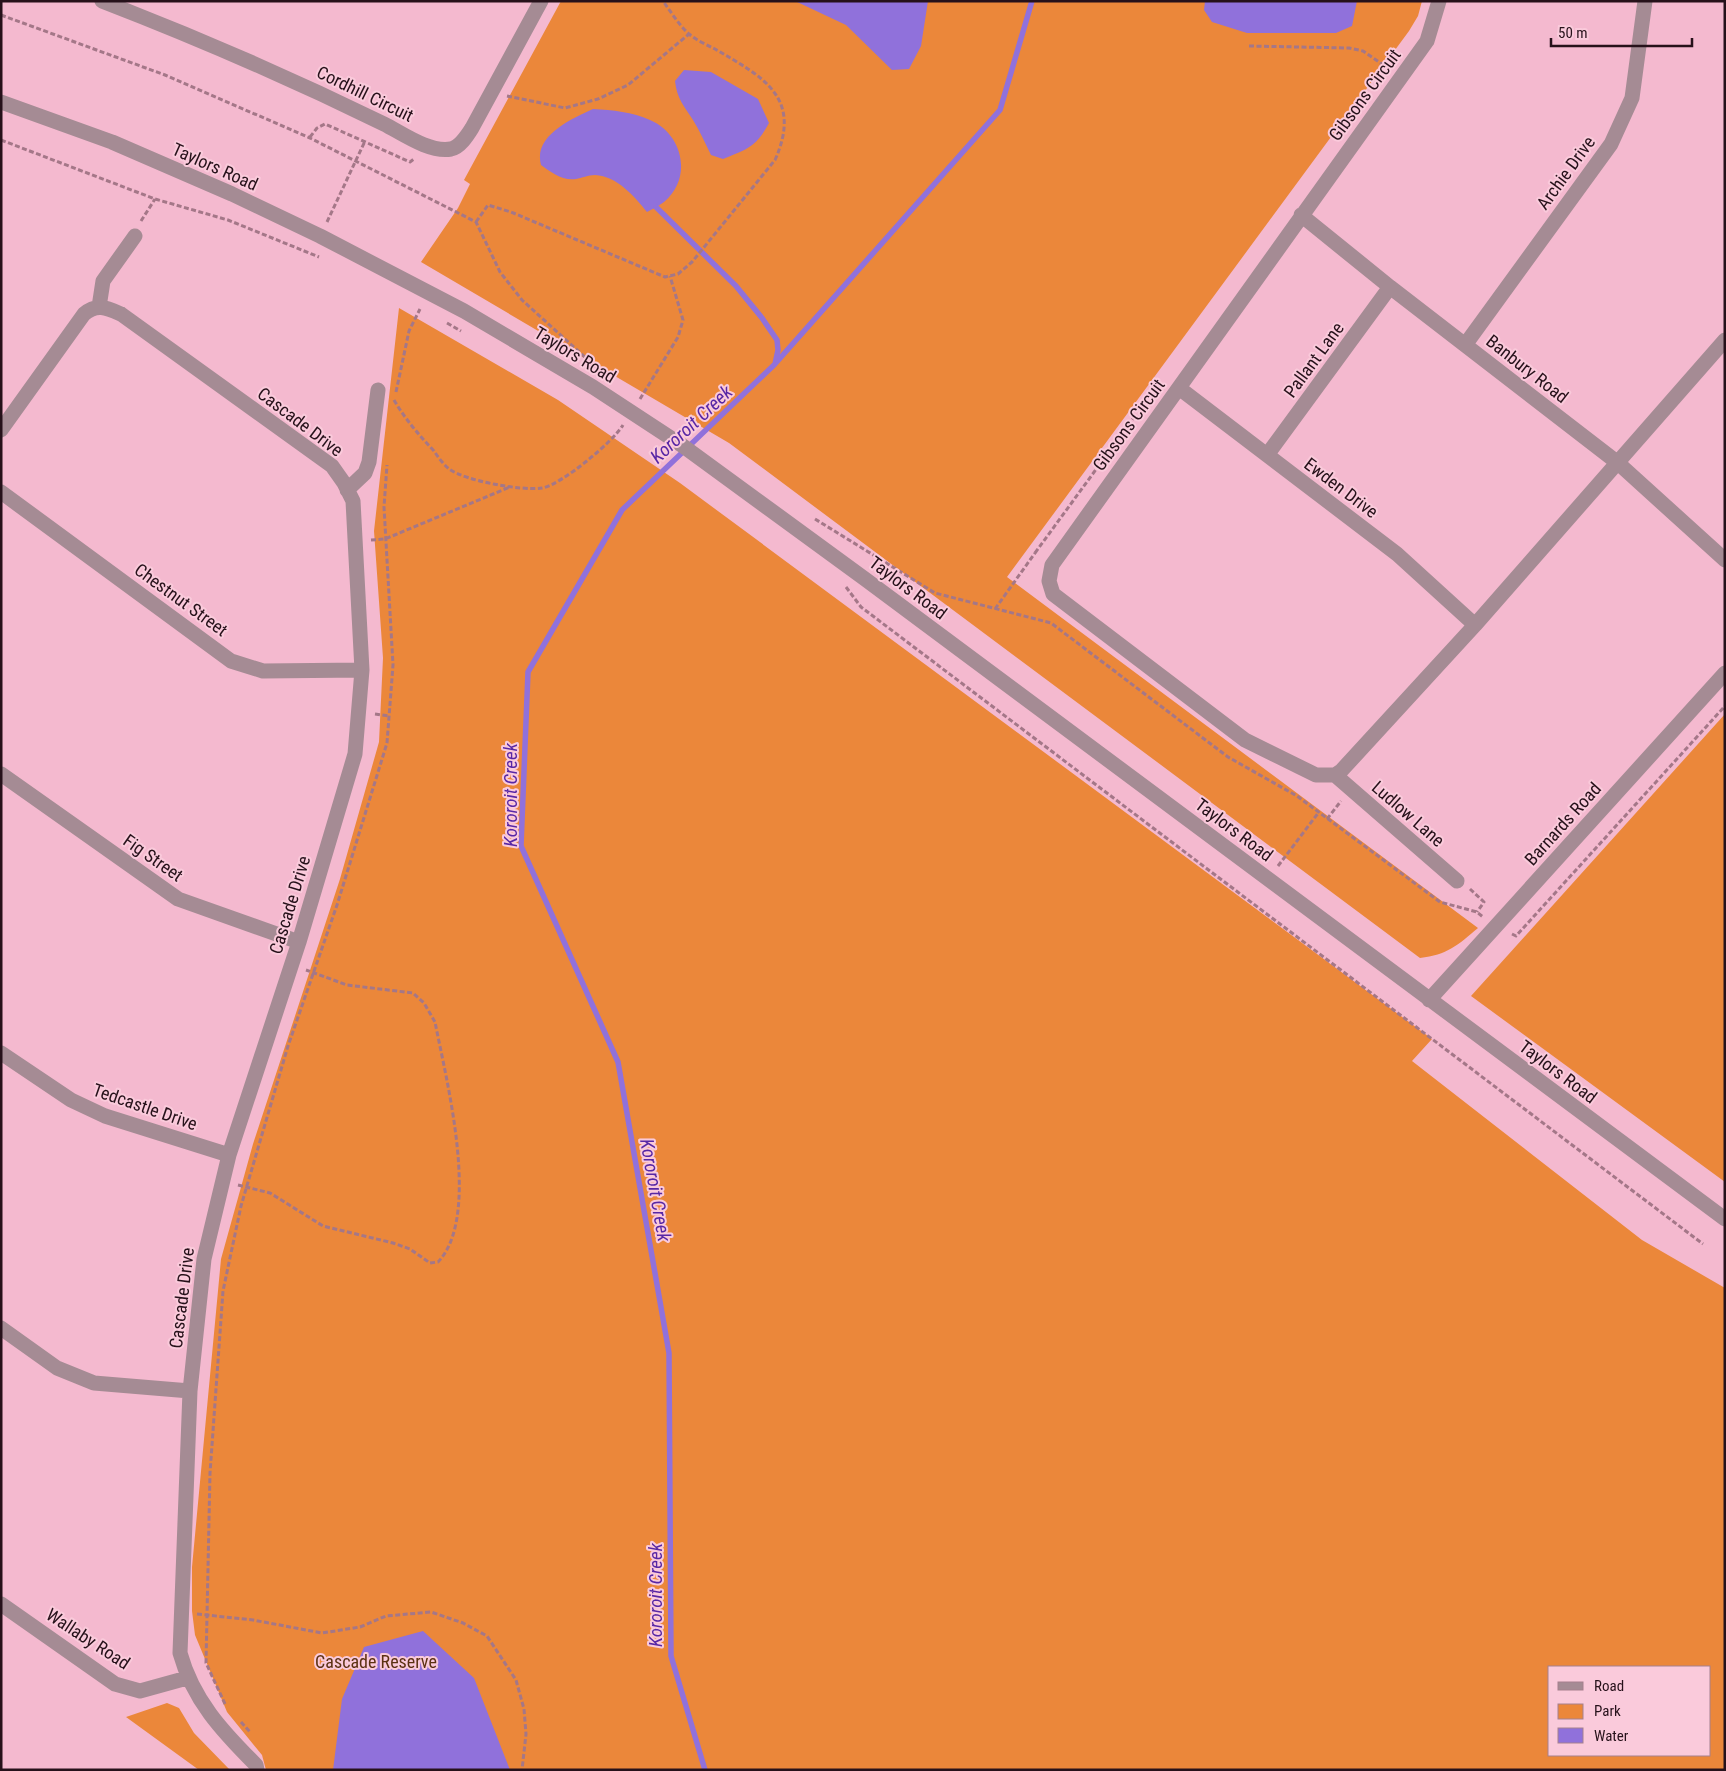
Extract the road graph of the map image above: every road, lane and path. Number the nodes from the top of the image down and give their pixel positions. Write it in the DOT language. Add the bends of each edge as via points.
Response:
graph roads {
  1 [pos="102,1"];
  2 [pos="541,1"];
  3 [pos="662,1"];
  4 [pos="1439,1"];
  5 [pos="1645,1"];
  6 [pos="1,15"];
  7 [pos="689,34"];
  8 [pos="1249,46"];
  9 [pos="1401,77"];
  10 [pos="492,92"];
  11 [pos="1,102"];
  12 [pos="310,138"];
  13 [pos="1,140"];
  14 [pos="365,142"];
  15 [pos="424,144"];
  16 [pos="356,161"];
  17 [pos="156,199"];
  18 [pos="1302,215"];
  19 [pos="476,222"];
  20 [pos="135,236"];
  21 [pos="320,236"];
  22 [pos="328,260"];
  23 [pos="670,276"];
  24 [pos="1390,287"];
  25 [pos="412,304"];
  26 [pos="99,307"];
  27 [pos="420,309"];
  28 [pos="429,314"];
  29 [pos="446,323"];
  30 [pos="463,332"];
  31 [pos="1725,340"];
  32 [pos="1465,344"];
  33 [pos="602,372"];
  34 [pos="1179,388"];
  35 [pos="378,390"];
  36 [pos="394,400"];
  37 [pos="636,405"];
  38 [pos="392,406"];
  39 [pos="625,422"];
  40 [pos="1,430"];
  41 [pos="1268,455"];
  42 [pos="387,459"];
  43 [pos="1618,463"];
  44 [pos="511,486"];
  45 [pos="347,490"];
  46 [pos="1,492"];
  47 [pos="385,539"];
  48 [pos="1725,560"];
  49 [pos="1052,565"];
  50 [pos="842,581"];
  51 [pos="995,609"];
  52 [pos="1475,625"];
  53 [pos="362,670"];
  54 [pos="1725,673"];
  55 [pos="1,774"];
  56 [pos="1335,775"];
  57 [pos="1351,789"];
  58 [pos="1319,812"];
  59 [pos="1327,819"];
  60 [pos="1268,878"];
  61 [pos="1457,881"];
  62 [pos="1477,912"];
  63 [pos="299,942"];
  64 [pos="314,973"];
  65 [pos="1429,1000"];
  66 [pos="1,1053"];
  67 [pos="229,1155"];
  68 [pos="246,1189"];
  69 [pos="1725,1219"];
  70 [pos="1703,1244"];
  71 [pos="1,1328"];
  72 [pos="190,1390"];
  73 [pos="1,1604"];
  74 [pos="181,1611"];
  75 [pos="206,1616"];
  76 [pos="187,1678"];
  77 [pos="226,1706"];
  78 [pos="240,1720"];
  79 [pos="253,1735"];
  80 [pos="258,1770"];
  81 [pos="522,1770"];
  1 -- 15 [label="street, Cordhill Circuit" via="234,54"];
  2 -- 10 [label="street, Cordhill Circuit"];
  3 -- 7 [label="path"];
  4 -- 9 [label="street, Gibsons Circuit" via="1427,41"];
  5 -- 32 [label="street, Archie Drive" via="1632,98 1611,144"];
  6 -- 12 [label="path" via="165,75"];
  7 -- 10 [label="path" via="628,85 589,101 564,108"];
  7 -- 23 [label="path" via="772,86 785,120 783,141 775,160 692,262 678,274"];
  8 -- 9 [label="path" via="1349,48 1374,57"];
  9 -- 18 [label="street, Gibsons Circuit"];
  10 -- 15 [label="street, Cordhill Circuit" via="459,145 451,149"];
  11 -- 21 [label="street, Taylors Road" via="112,142"];
  12 -- 14 [label="path" via="317,128 325,124"];
  12 -- 16 [label="path"];
  13 -- 17 [label="path"];
  14 -- 15 [label="path" via="410,162"];
  14 -- 16 [label="path"];
  16 -- 19 [label="path"];
  16 -- 21 [label="path"];
  17 -- 20 [label="path"];
  17 -- 22 [label="path" via="228,220"];
  18 -- 24 [label="street, Banbury Road"];
  18 -- 34 [label="street, Gibsons Circuit"];
  19 -- 23 [label="path" via="488,205 665,277"];
  19 -- 33 [label="path" via="500,272 522,300"];
  20 -- 26 [label="street" via="103,281"];
  21 -- 60 [label="street, Taylors Road" via="464,311 593,387 682,446"];
  23 -- 37 [label="path" via="683,320 678,337"];
  24 -- 32 [label="street, Banbury Road"];
  24 -- 41 [label="street, Pallant Lane"];
  25 -- 27 [label="path"];
  26 -- 40 [label="street" via="84,314"];
  26 -- 45 [label="street, Cascade Drive" via="121,314 332,466"];
  27 -- 28 [label="path"];
  27 -- 36 [label="path" via="409,331"];
  29 -- 30 [label="path"];
  31 -- 43 [label="street"];
  32 -- 43 [label="street, Banbury Road"];
  34 -- 41 [label="street, Ewden Drive"];
  34 -- 49 [label="street, Gibsons Circuit"];
  35 -- 45 [label="street" via="370,462 365,473"];
  36 -- 38 [label="path"];
  36 -- 44 [label="path" via="406,420 449,469 465,476"];
  39 -- 44 [label="path" via="581,466 543,488"];
  41 -- 52 [label="street, Ewden Drive" via="1397,554"];
  42 -- 47 [label="path"];
  43 -- 48 [label="street, Banbury Road"];
  43 -- 52 [label="street"];
  44 -- 47 [label="path"];
  45 -- 53 [label="street, Cascade Drive" via="353,501"];
  46 -- 53 [label="street, Chestnut Street" via="231,660 263,671"];
  47 -- 64 [label="path" via="393,665 387,743"];
  49 -- 51 [label="path" via="1035,553"];
  49 -- 56 [label="street" via="1049,581 1053,594 1245,740 1316,775"];
  50 -- 70 [label="path" via="861,607"];
  52 -- 56 [label="street"];
  53 -- 63 [label="street, Cascade Drive" via="355,754"];
  54 -- 65 [label="street, Barnards Road"];
  55 -- 63 [label="street, Fig Street" via="178,899"];
  56 -- 57 [label="street, Ludlow Lane"];
  57 -- 59 [label="path"];
  57 -- 61 [label="street, Ludlow Lane"];
  58 -- 60 [label="path"];
  60 -- 65 [label="street, Taylors Road"];
  61 -- 62 [label="path" via="1484,902"];
  63 -- 67 [label="street, Cascade Drive"];
  64 -- 68 [label="path" via="288,1046"];
  64 -- 68 [label="path" via="347,985 414,993 430,1011 435,1022 457,1135 458,1204 452,1239 444,1256 438,1262 430,1262 393,1243 323,1226 270,1194"];
  65 -- 69 [label="street, Taylors Road"];
  66 -- 67 [label="street, Tedcastle Drive" via="71,1100 105,1116"];
  67 -- 72 [label="street, Cascade Drive" via="204,1259"];
  68 -- 75 [label="path" via="223,1291 210,1473"];
  71 -- 72 [label="street" via="57,1368 94,1383"];
  72 -- 74 [label="street, Cascade Drive"];
  73 -- 76 [label="street, Wallaby Road" via="115,1684 140,1691"];
  74 -- 75 [label="path"];
  74 -- 76 [label="street, Cascade Drive" via="180,1653"];
  75 -- 77 [label="path" via="206,1663"];
  75 -- 81 [label="path" via="253,1620 322,1633 360,1627 386,1616 431,1612 463,1623 487,1636 516,1680 524,1708 526,1734"];
  76 -- 80 [label="street, Cascade Drive" via="224,1734"];
  78 -- 79 [label="path"];
}
